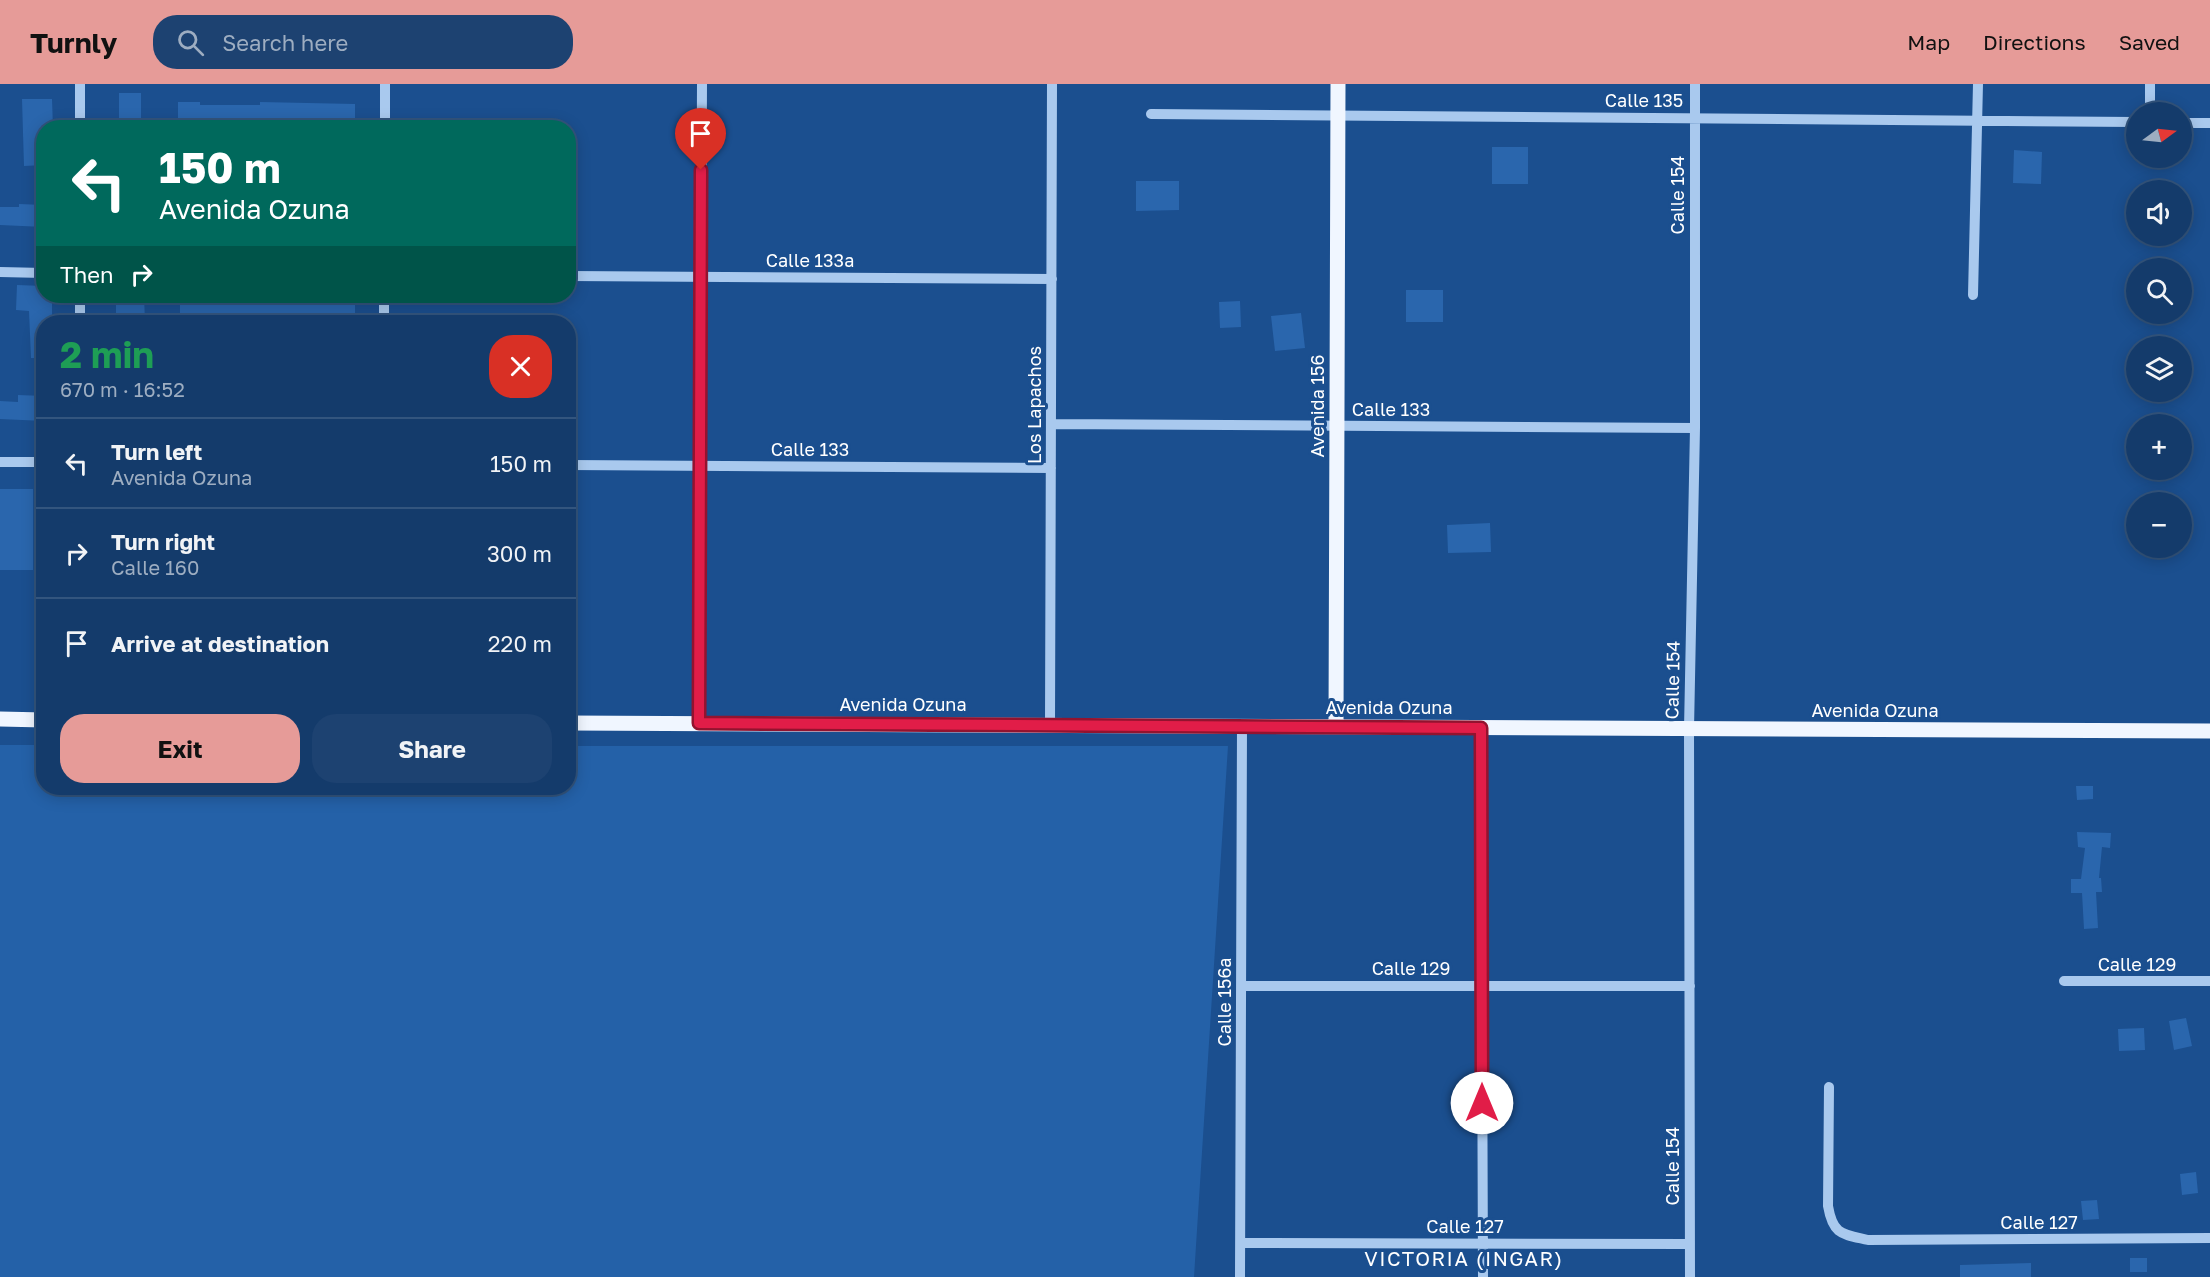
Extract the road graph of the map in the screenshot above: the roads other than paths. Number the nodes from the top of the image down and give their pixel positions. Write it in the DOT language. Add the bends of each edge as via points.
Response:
graph roads {
  1 [pos="80,84"];
  2 [pos="385,84"];
  3 [pos="702,84"];
  4 [pos="1052,84"];
  5 [pos="1338,84"];
  6 [pos="1695,84"];
  7 [pos="1978,84"];
  8 [pos="2150,84"];
  9 [pos="2150,102"];
  10 [pos="1151,114"];
  11 [pos="1338,116"];
  12 [pos="1695,118"];
  13 [pos="80,120"];
  14 [pos="385,120"];
  15 [pos="1978,121"];
  16 [pos="2126,123"];
  17 [pos="2192,123"];
  18 [pos="2210,123"];
  19 [pos="0,272"];
  20 [pos="36,273"];
  21 [pos="576,276"];
  22 [pos="701,277"];
  23 [pos="1052,279"];
  24 [pos="1973,295"];
  25 [pos="1052,424"];
  26 [pos="1337,426"];
  27 [pos="1695,428"];
  28 [pos="0,462"];
  29 [pos="36,462"];
  30 [pos="576,465"];
  31 [pos="700,466"];
  32 [pos="1051,468"];
  33 [pos="0,719"];
  34 [pos="36,720"];
  35 [pos="576,723"];
  36 [pos="699,723"];
  37 [pos="1050,725"];
  38 [pos="1242,727"];
  39 [pos="1336,727"];
  40 [pos="1481,728"];
  41 [pos="1689,729"];
  42 [pos="2210,731"];
  43 [pos="2064,981"];
  44 [pos="2210,981"];
  45 [pos="1241,986"];
  46 [pos="1482,986"];
  47 [pos="1689,986"];
  48 [pos="1829,1087"];
  49 [pos="2210,1238"];
  50 [pos="1241,1243"];
  51 [pos="1483,1244"];
  52 [pos="1690,1244"];
  53 [pos="1240,1277"];
  54 [pos="1483,1277"];
  55 [pos="1690,1277"];
  1 -- 13 [label="street"];
  2 -- 14 [label="street"];
  3 -- 22 [label="street"];
  4 -- 23 [label="street, Los Lapachos"];
  5 -- 11 [label="main road, Avenida 156"];
  6 -- 12 [label="street, Calle 154"];
  7 -- 15 [label="street"];
  8 -- 9 [label="street"];
  10 -- 11 [label="street, Calle 135"];
  11 -- 12 [label="street, Calle 135"];
  11 -- 26 [label="main road, Avenida 156"];
  12 -- 15 [label="street, Calle 135"];
  12 -- 27 [label="street, Calle 154"];
  15 -- 16 [label="street, Calle 135"];
  15 -- 24 [label="street"];
  17 -- 18 [label="street"];
  19 -- 20 [label="street"];
  21 -- 22 [label="street, Calle 133a"];
  22 -- 23 [label="street, Calle 133a"];
  22 -- 31 [label="street"];
  23 -- 25 [label="street, Los Lapachos"];
  25 -- 26 [label="street, Calle 133"];
  25 -- 32 [label="street, Los Lapachos"];
  26 -- 27 [label="street, Calle 133"];
  26 -- 39 [label="main road, Avenida 156"];
  27 -- 41 [label="street, Calle 154"];
  28 -- 29 [label="street"];
  30 -- 31 [label="street, Calle 133"];
  31 -- 32 [label="street, Calle 133"];
  31 -- 36 [label="street"];
  32 -- 37 [label="street, Los Lapachos"];
  33 -- 34 [label="main road"];
  35 -- 36 [label="main road, Avenida Ozuna"];
  36 -- 37 [label="main road, Avenida Ozuna"];
  37 -- 38 [label="main road, Avenida Ozuna"];
  38 -- 39 [label="main road, Avenida Ozuna"];
  38 -- 45 [label="street, Calle 156a"];
  39 -- 40 [label="main road, Avenida Ozuna"];
  40 -- 41 [label="main road, Avenida Ozuna"];
  40 -- 46 [label="street"];
  41 -- 42 [label="main road, Avenida Ozuna"];
  41 -- 47 [label="street, Calle 154"];
  43 -- 44 [label="street, Calle 129"];
  45 -- 46 [label="street, Calle 129"];
  45 -- 50 [label="street, Calle 156a"];
  46 -- 47 [label="street, Calle 129"];
  46 -- 51 [label="street"];
  47 -- 52 [label="street, Calle 154"];
  48 -- 49 [label="street, Calle 127" via="1831,1224 1841,1234 1868,1240"];
  50 -- 51 [label="street, Calle 127"];
  50 -- 53 [label="street, Calle 156a"];
  51 -- 52 [label="street, Calle 127"];
  51 -- 54 [label="street"];
  52 -- 55 [label="street, Calle 154"];
}
